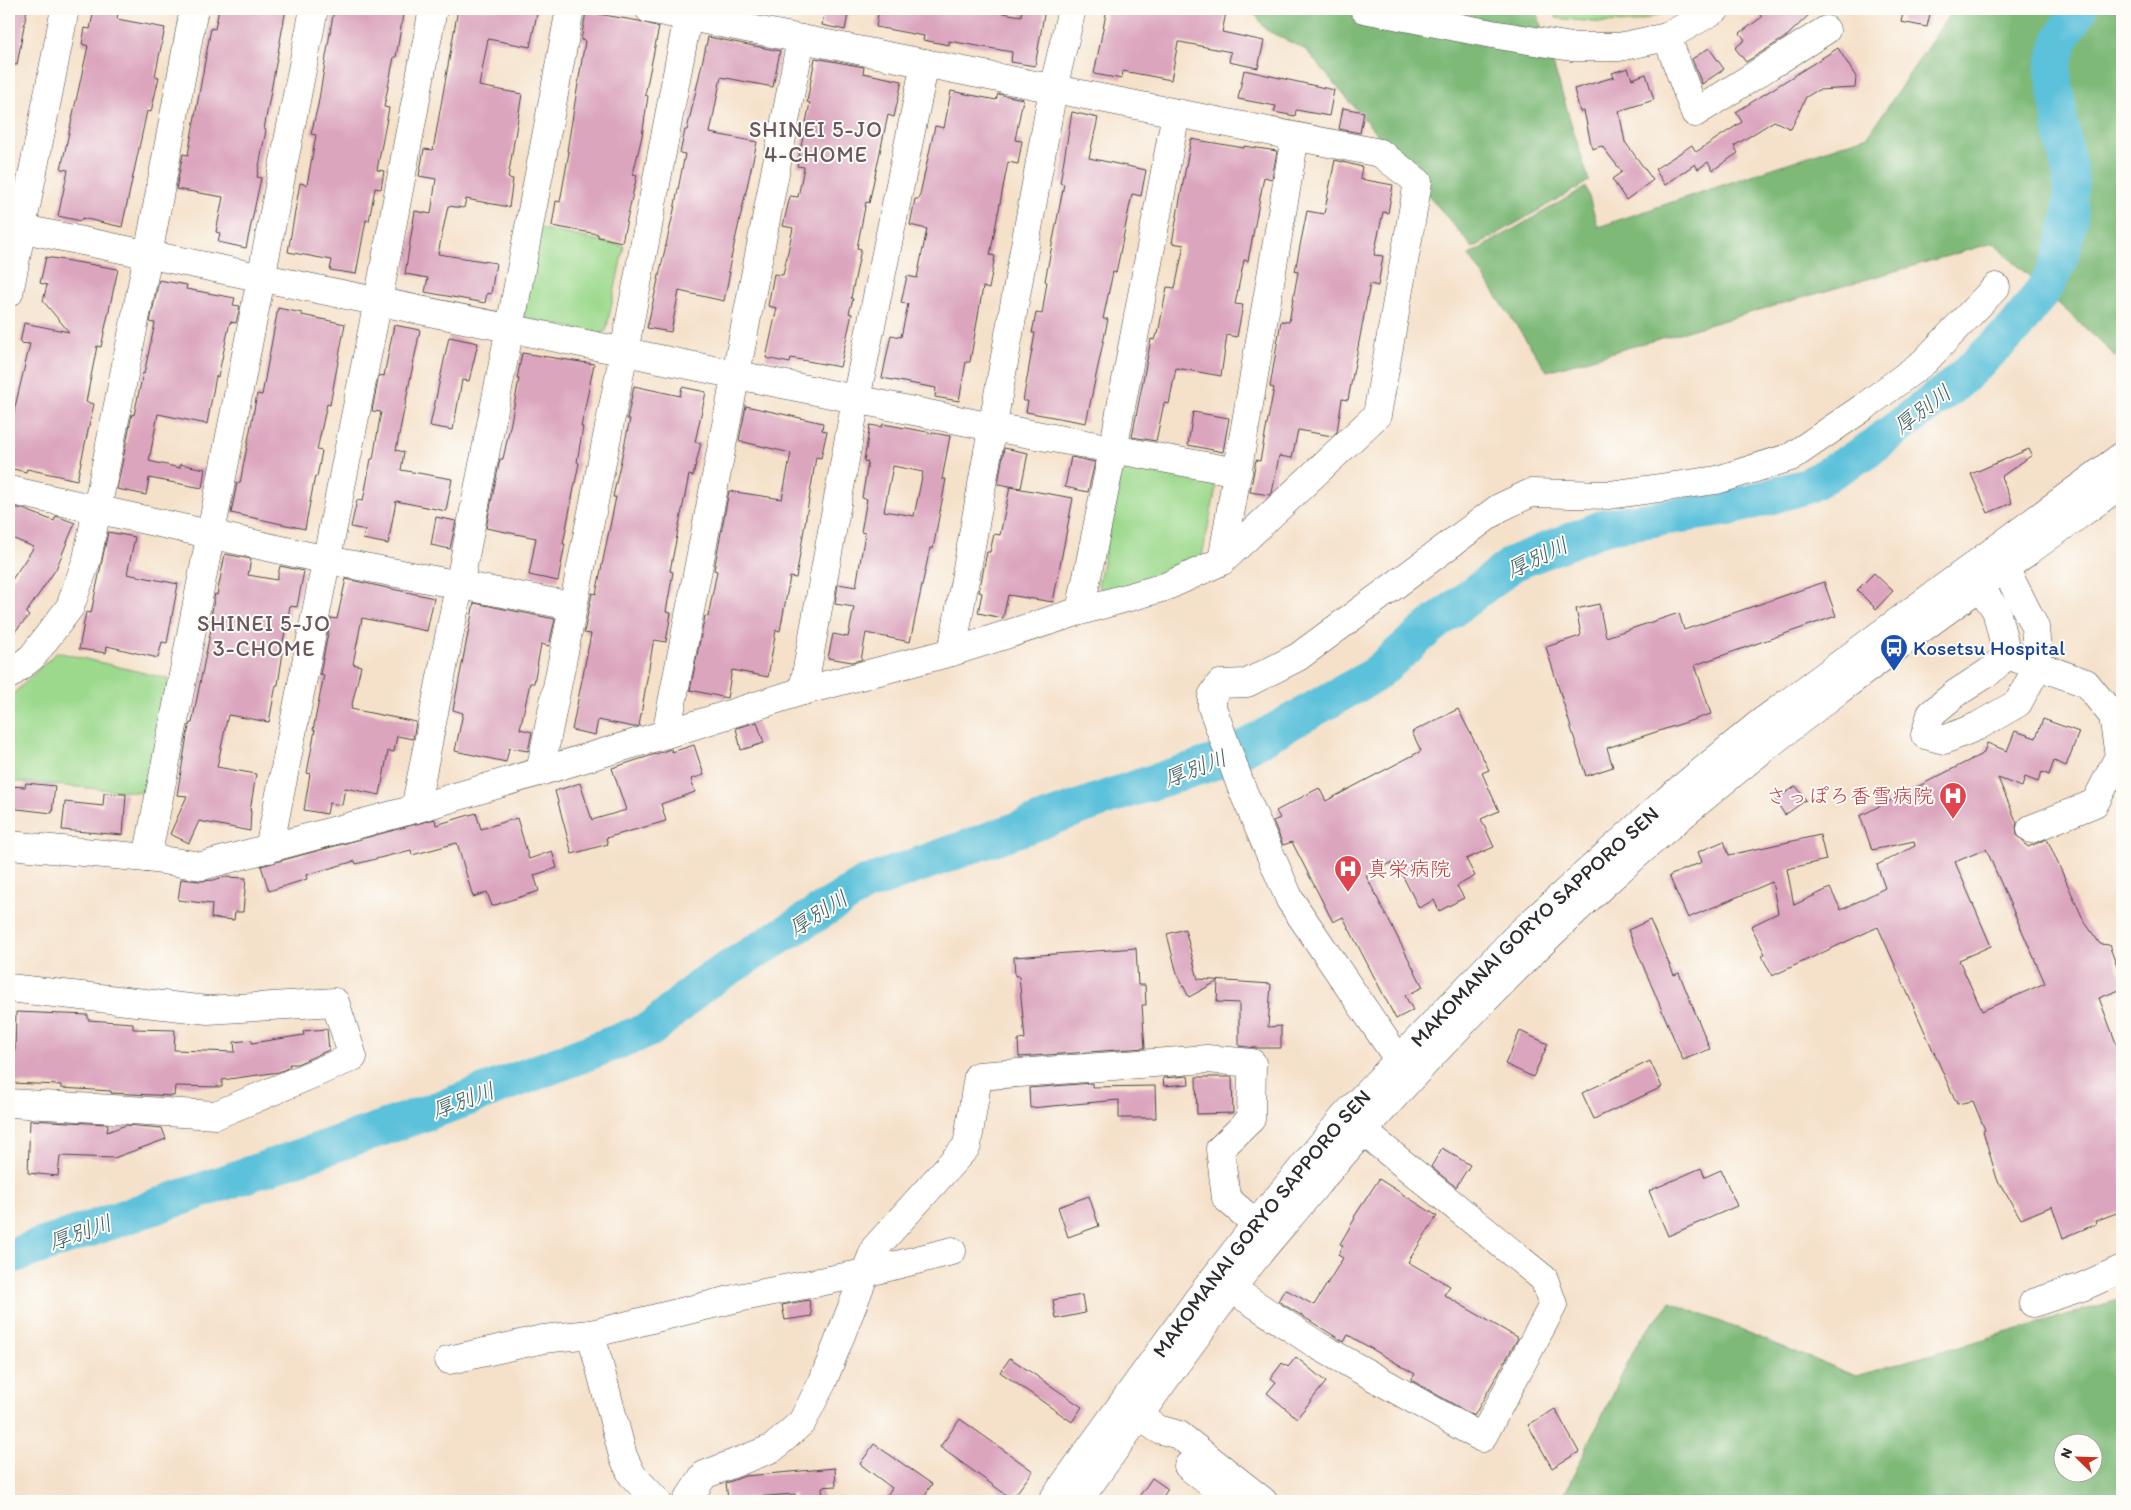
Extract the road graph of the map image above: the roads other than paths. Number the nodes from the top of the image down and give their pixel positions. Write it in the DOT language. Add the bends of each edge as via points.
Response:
graph roads {
  1 [pos="65,9"];
  2 [pos="194,9"];
  3 [pos="314,9"];
  4 [pos="433,9"];
  5 [pos="570,9"];
  6 [pos="649,9"];
  7 [pos="1072,9"];
  8 [pos="1364,9"];
  9 [pos="1716,9"];
  10 [pos="688,16"];
  11 [pos="1826,30"];
  12 [pos="1666,37"];
  13 [pos="801,39"];
  14 [pos="925,63"];
  15 [pos="1053,89"];
  16 [pos="1176,113"];
  17 [pos="1296,137"];
  18 [pos="15,228"];
  19 [pos="148,254"];
  20 [pos="262,278"];
  21 [pos="1996,287"];
  22 [pos="9,293"];
  23 [pos="378,302"];
  24 [pos="510,328"];
  25 [pos="624,352"];
  26 [pos="735,374"];
  27 [pos="856,399"];
  28 [pos="992,427"];
  29 [pos="1113,450"];
  30 [pos="2122,456"];
  31 [pos="1238,472"];
  32 [pos="2122,484"];
  33 [pos="9,490"];
  34 [pos="97,511"];
  35 [pos="211,534"];
  36 [pos="327,560"];
  37 [pos="1222,562"];
  38 [pos="2004,568"];
  39 [pos="458,584"];
  40 [pos="1980,587"];
  41 [pos="572,606"];
  42 [pos="1080,611"];
  43 [pos="952,652"];
  44 [pos="2008,655"];
  45 [pos="2038,666"];
  46 [pos="9,675"];
  47 [pos="1960,690"];
  48 [pos="803,691"];
  49 [pos="1978,726"];
  50 [pos="666,734"];
  51 [pos="540,772"];
  52 [pos="2111,772"];
  53 [pos="2122,797"];
  54 [pos="415,809"];
  55 [pos="2031,829"];
  56 [pos="9,845"];
  57 [pos="269,849"];
  58 [pos="146,858"];
  59 [pos="9,988"];
  60 [pos="1398,1059"];
  61 [pos="9,1108"];
  62 [pos="1363,1131"];
  63 [pos="1256,1224"];
  64 [pos="952,1251"];
  65 [pos="2122,1269"];
  66 [pos="865,1273"];
  67 [pos="1232,1289"];
  68 [pos="2033,1303"];
  69 [pos="592,1334"];
  70 [pos="449,1360"];
  71 [pos="1140,1416"];
  72 [pos="657,1501"];
  73 [pos="687,1501"];
  74 [pos="1052,1501"];
  75 [pos="1078,1501"];
  76 [pos="1232,1501"];
  77 [pos="1263,1501"];
  1 -- 18 [label="street"];
  2 -- 19 [label="street"];
  3 -- 20 [label="street"];
  4 -- 23 [label="street"];
  5 -- 24 [label="street"];
  6 -- 10 [label="street"];
  7 -- 15 [label="street"];
  8 -- 12 [label="street" via="1572,47 1618,47"];
  9 -- 12 [label="street"];
  10 -- 13 [label="street"];
  10 -- 25 [label="street"];
  11 -- 12 [label="street" via="1695,113"];
  13 -- 14 [label="street"];
  13 -- 26 [label="street"];
  14 -- 15 [label="street"];
  14 -- 27 [label="street"];
  15 -- 16 [label="street"];
  15 -- 28 [label="street"];
  16 -- 17 [label="street"];
  16 -- 29 [label="street"];
  17 -- 31 [label="street"];
  17 -- 37 [label="street" via="1380,153 1418,182 1377,415"];
  18 -- 19 [label="street"];
  18 -- 22 [label="street"];
  19 -- 20 [label="street"];
  19 -- 34 [label="street"];
  20 -- 23 [label="street"];
  20 -- 35 [label="street"];
  21 -- 60 [label="street" via="1924,362 1791,457 1717,480 1609,495 1530,493 1499,508 1298,657 1246,683 1220,684 1212,702 1221,734 1290,900"];
  23 -- 24 [label="street"];
  23 -- 36 [label="street"];
  24 -- 25 [label="street"];
  24 -- 39 [label="street"];
  25 -- 26 [label="street"];
  25 -- 41 [label="street"];
  26 -- 27 [label="street"];
  26 -- 50 [label="street"];
  27 -- 28 [label="street"];
  27 -- 48 [label="street"];
  28 -- 29 [label="street"];
  28 -- 43 [label="street"];
  29 -- 31 [label="street"];
  29 -- 42 [label="street"];
  30 -- 60 [label="street, MAKOMANAI GORYO SAPPORO SEN" via="1759,724 1675,793 1519,934"];
  31 -- 37 [label="street"];
  32 -- 38 [label="street, MAKOMANAI GORYO SAPPORO SEN"];
  33 -- 34 [label="street"];
  34 -- 35 [label="street"];
  34 -- 46 [label="street" via="70,607 32,657"];
  35 -- 36 [label="street"];
  35 -- 58 [label="street"];
  36 -- 39 [label="street"];
  36 -- 57 [label="street"];
  37 -- 42 [label="street" via="1165,587"];
  38 -- 40 [label="street, MAKOMANAI GORYO SAPPORO SEN"];
  38 -- 45 [label="street" via="2035,627"];
  39 -- 41 [label="street"];
  39 -- 54 [label="street"];
  40 -- 44 [label="street" via="1996,610"];
  40 -- 62 [label="street, MAKOMANAI GORYO SAPPORO SEN" via="1776,737 1679,818 1602,886 1469,1016"];
  41 -- 51 [label="street"];
  42 -- 43 [label="street"];
  43 -- 48 [label="street"];
  44 -- 45 [label="street"];
  44 -- 47 [label="street" via="1990,672"];
  45 -- 49 [label="street" via="2018,703"];
  45 -- 52 [label="street" via="2086,683 2113,716 2119,756"];
  47 -- 49 [label="street" via="1974,704"];
  47 -- 49 [label="street" via="1931,714 1925,736 1944,740"];
  48 -- 50 [label="street"];
  50 -- 51 [label="street"];
  51 -- 54 [label="street"];
  52 -- 53 [label="street"];
  52 -- 55 [label="street" via="2095,803"];
  54 -- 57 [label="street"];
  56 -- 58 [label="street"];
  57 -- 58 [label="street" via="202,866"];
  59 -- 61 [label="street" via="208,1010 334,1002 353,1057 216,1115"];
  60 -- 63 [label="street, MAKOMANAI GORYO SAPPORO SEN" via="1344,1117"];
  62 -- 67 [label="street, MAKOMANAI GORYO SAPPORO SEN"];
  62 -- 67 [label="street" via="1544,1279 1553,1305 1482,1438 1317,1345"];
  63 -- 66 [label="street" via="1226,1198 1220,1149 1251,1120 1252,1063 1207,1059 978,1076 967,1146 875,1248"];
  63 -- 71 [label="street, MAKOMANAI GORYO SAPPORO SEN" via="1198,1300"];
  64 -- 66 [label="street"];
  65 -- 68 [label="street" via="2082,1287"];
  66 -- 69 [label="street" via="738,1298"];
  66 -- 73 [label="street" via="823,1380 802,1422 773,1448 704,1475"];
  67 -- 71 [label="street, MAKOMANAI GORYO SAPPORO SEN"];
  69 -- 70 [label="street" via="543,1339"];
  69 -- 72 [label="street" via="623,1456 632,1475"];
  71 -- 74 [label="street, MAKOMANAI GORYO SAPPORO SEN"];
  71 -- 75 [label="street, MAKOMANAI GORYO SAPPORO SEN"];
  71 -- 76 [label="street" via="1167,1449"];
  71 -- 77 [label="street" via="1179,1435"];
}
